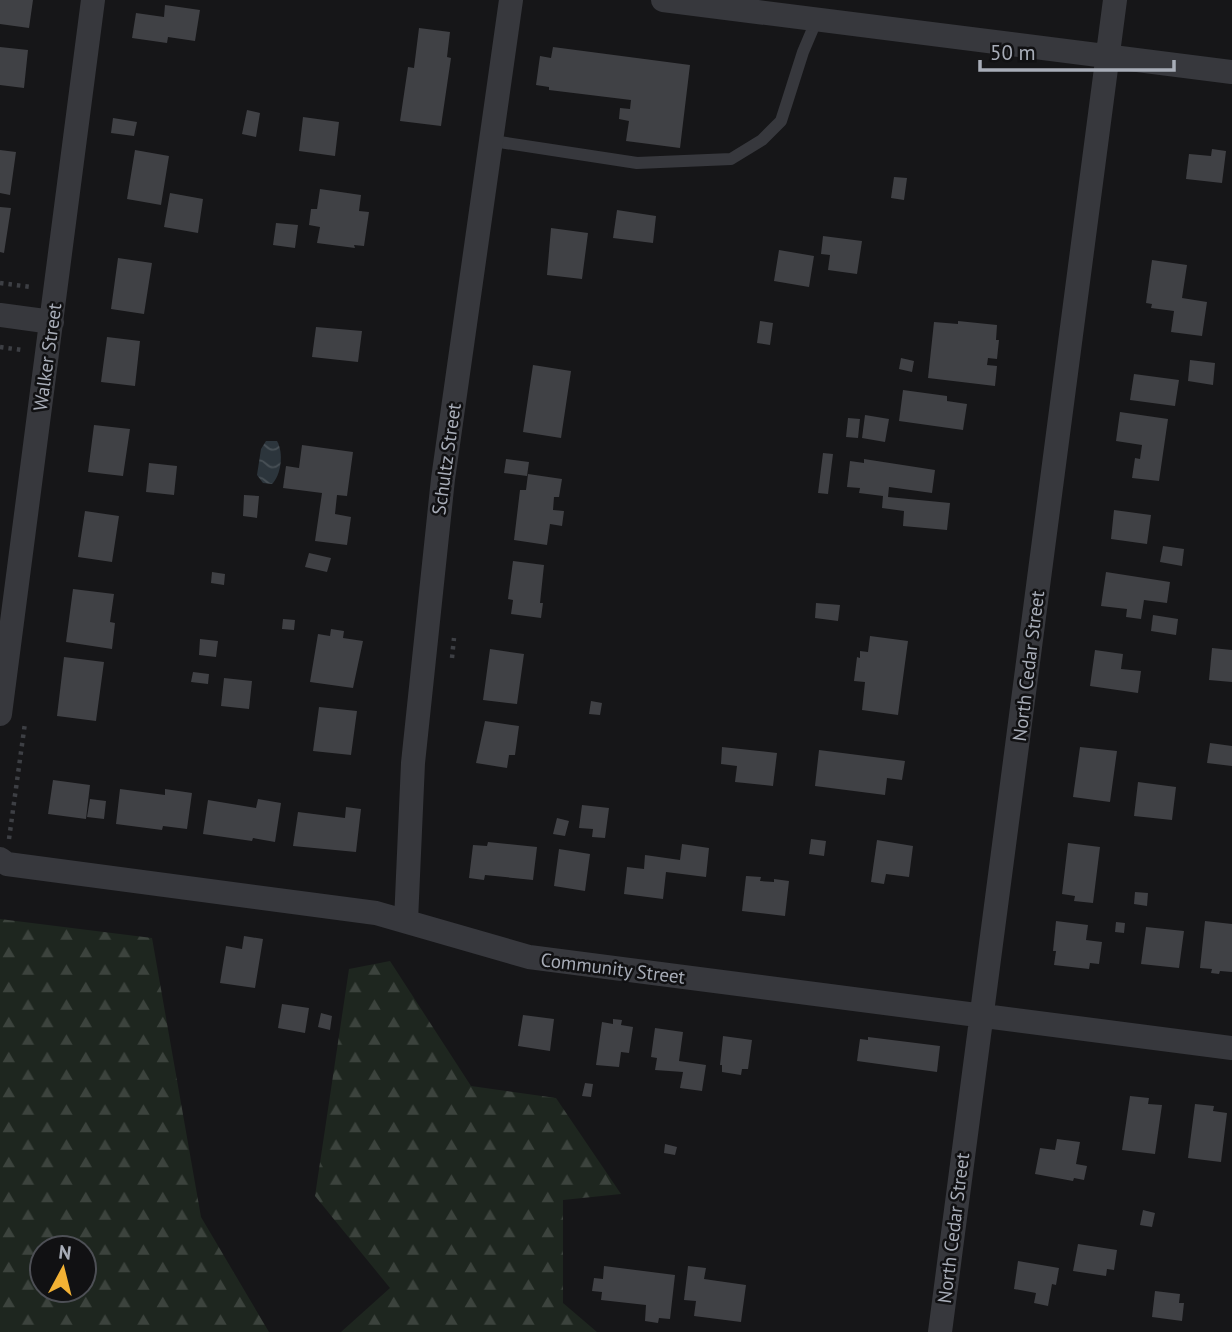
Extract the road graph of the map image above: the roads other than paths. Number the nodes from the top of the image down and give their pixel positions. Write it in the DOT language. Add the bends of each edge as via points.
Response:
graph roads {
  1 [pos="93,0"];
  2 [pos="511,0"];
  3 [pos="663,0"];
  4 [pos="1115,0"];
  5 [pos="817,19"];
  6 [pos="1108,56"];
  7 [pos="1232,72"];
  8 [pos="493,141"];
  9 [pos="0,315"];
  10 [pos="52,323"];
  11 [pos="6,621"];
  12 [pos="0,714"];
  13 [pos="0,859"];
  14 [pos="406,921"];
  15 [pos="980,1016"];
  16 [pos="1232,1048"];
  17 [pos="940,1332"];
  1 -- 10 [label="street, Walker Street"];
  2 -- 8 [label="street, Schultz Street"];
  3 -- 5 [label="street"];
  4 -- 6 [label="street, North Cedar Street"];
  5 -- 6 [label="street"];
  5 -- 8 [label="lane" via="781,121 762,141 731,159 637,163"];
  6 -- 7 [label="street"];
  6 -- 15 [label="street, North Cedar Street"];
  8 -- 14 [label="street, Schultz Street" via="443,479 412,763"];
  9 -- 10 [label="street"];
  10 -- 11 [label="street, Walker Street"];
  11 -- 12 [label="street, Walker Street"];
  13 -- 14 [label="street, Community Street" via="7,864 376,913"];
  14 -- 15 [label="street, Community Street" via="529,957"];
  15 -- 16 [label="street, Community Street"];
  15 -- 17 [label="street, North Cedar Street"];
}
